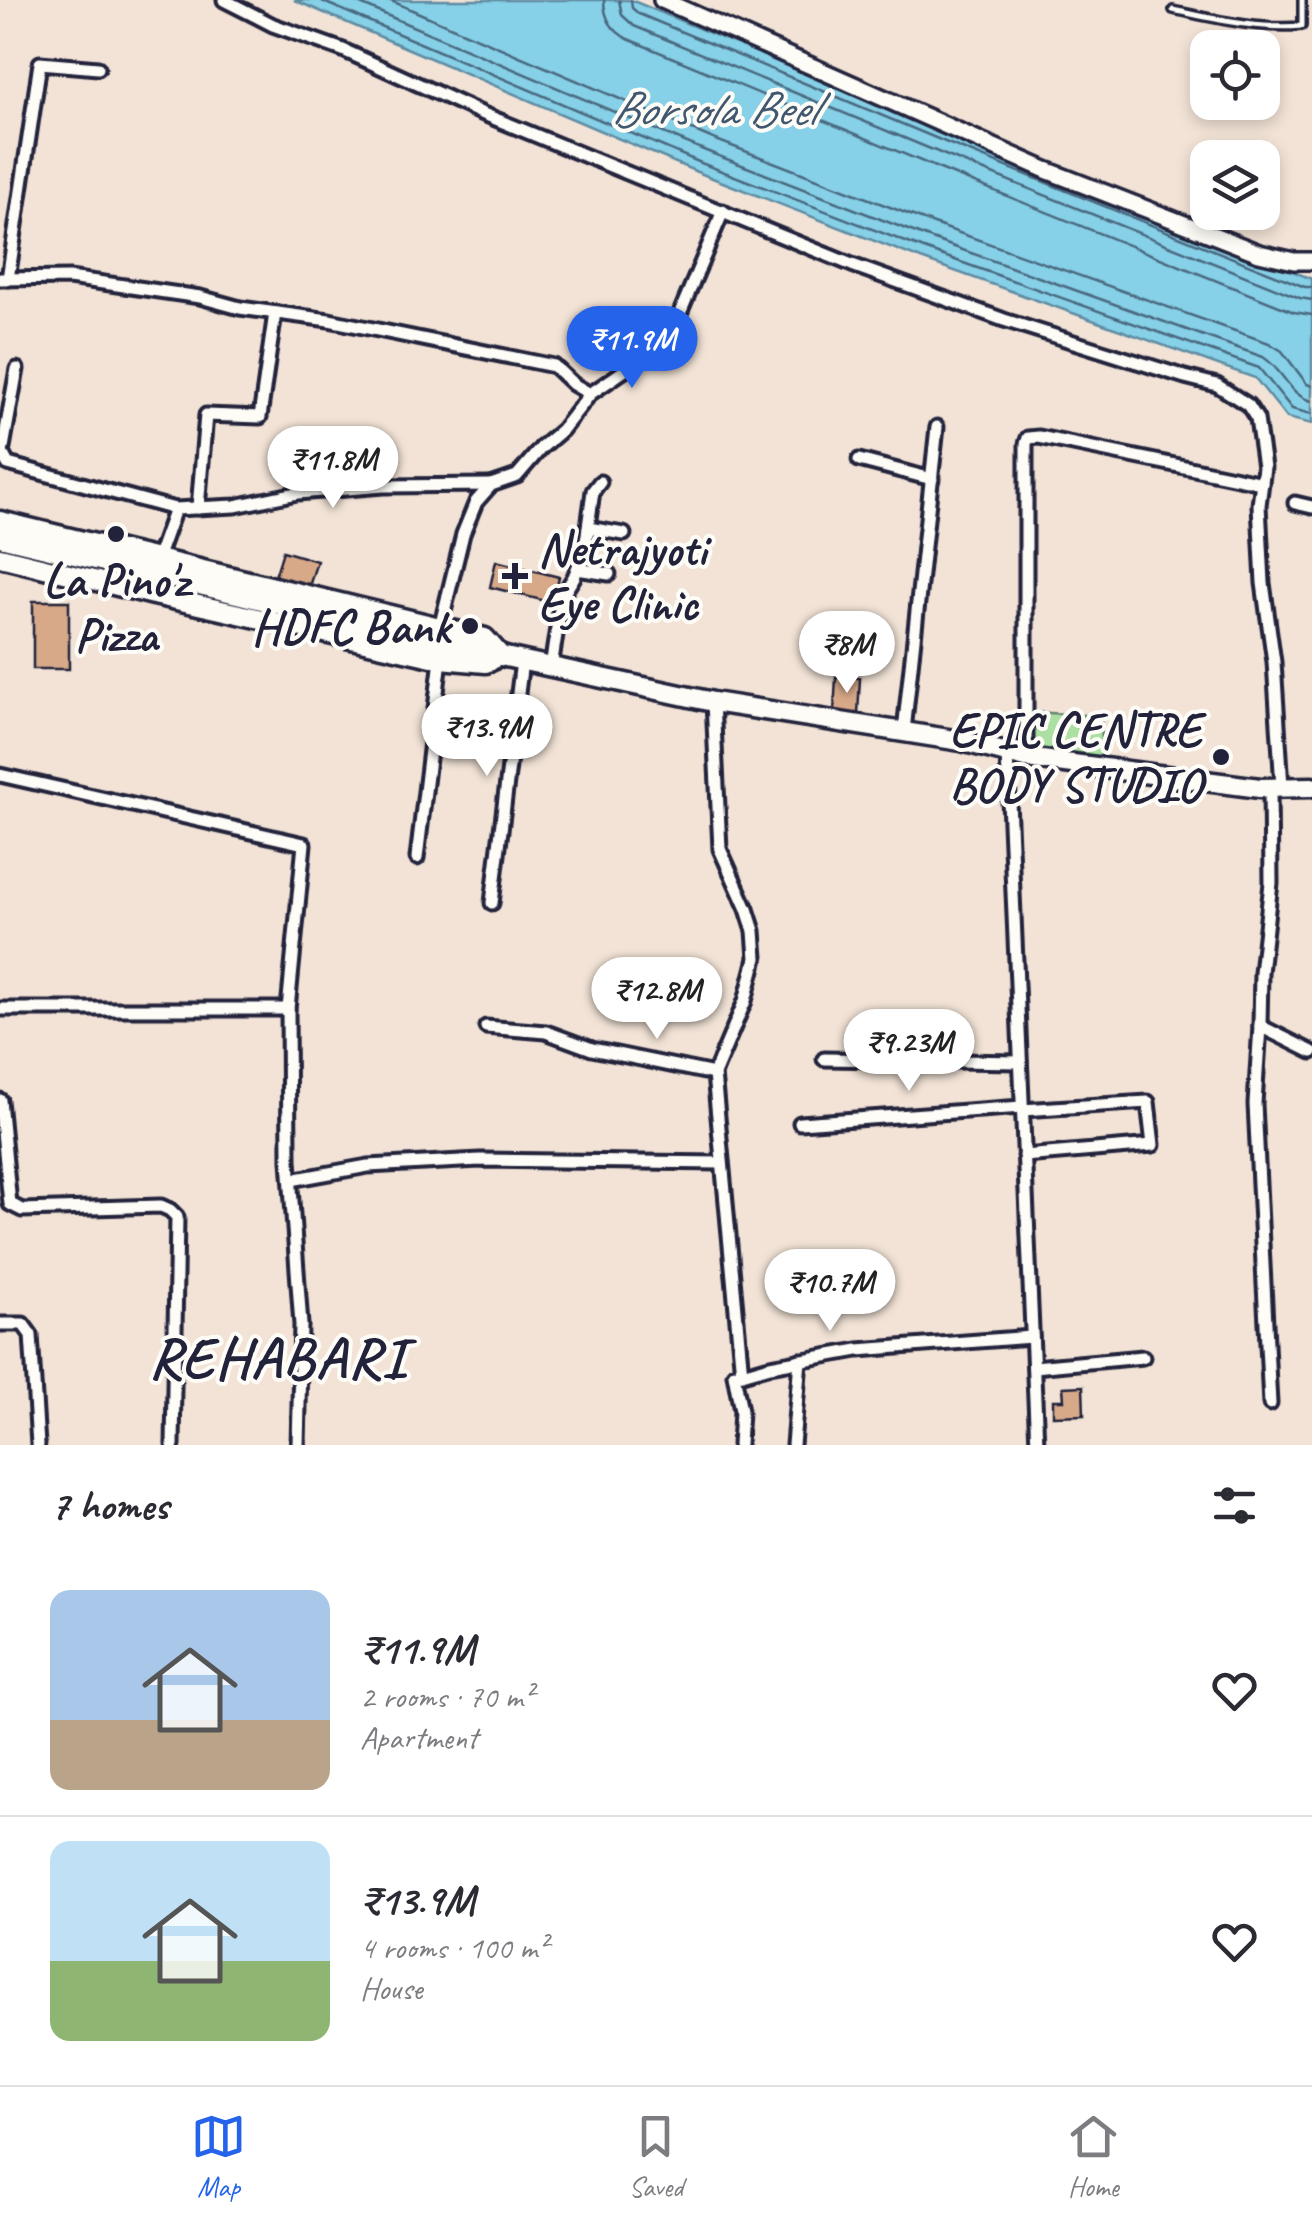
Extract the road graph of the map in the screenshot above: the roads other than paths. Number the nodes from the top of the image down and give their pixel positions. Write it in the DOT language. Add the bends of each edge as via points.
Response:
graph roads {
  1 [pos="224,0"];
  2 [pos="662,0"];
  3 [pos="1302,0"];
  4 [pos="1173,10"];
  5 [pos="98,68"];
  6 [pos="723,211"];
  7 [pos="1312,261"];
  8 [pos="4,279"];
  9 [pos="274,313"];
  10 [pos="17,369"];
  11 [pos="590,394"];
  12 [pos="937,427"];
  13 [pos="859,460"];
  14 [pos="932,479"];
  15 [pos="600,482"];
  16 [pos="1262,483"];
  17 [pos="491,485"];
  18 [pos="1296,503"];
  19 [pos="1312,507"];
  20 [pos="198,508"];
  21 [pos="174,509"];
  22 [pos="0,521"];
  23 [pos="588,528"];
  24 [pos="624,534"];
  25 [pos="0,537"];
  26 [pos="0,558"];
  27 [pos="156,559"];
  28 [pos="577,570"];
  29 [pos="609,574"];
  30 [pos="440,628"];
  31 [pos="501,657"];
  32 [pos="440,658"];
  33 [pos="522,661"];
  34 [pos="551,667"];
  35 [pos="713,702"];
  36 [pos="904,731"];
  37 [pos="1007,754"];
  38 [pos="1026,758"];
  39 [pos="0,775"];
  40 [pos="1312,787"];
  41 [pos="1276,788"];
  42 [pos="417,858"];
  43 [pos="492,903"];
  44 [pos="0,1009"];
  45 [pos="288,1009"];
  46 [pos="1260,1026"];
  47 [pos="486,1027"];
  48 [pos="1312,1052"];
  49 [pos="824,1060"];
  50 [pos="1020,1062"];
  51 [pos="714,1074"];
  52 [pos="0,1100"];
  53 [pos="1022,1108"];
  54 [pos="800,1123"];
  55 [pos="1024,1156"];
  56 [pos="722,1163"];
  57 [pos="291,1180"];
  58 [pos="0,1324"];
  59 [pos="1032,1337"];
  60 [pos="1142,1357"];
  61 [pos="800,1360"];
  62 [pos="1034,1366"];
  63 [pos="742,1374"];
  64 [pos="1270,1404"];
  65 [pos="38,1445"];
  66 [pos="173,1445"];
  67 [pos="298,1445"];
  68 [pos="739,1445"];
  69 [pos="793,1445"];
  70 [pos="1037,1445"];
  1 -- 6 [label="street"];
  2 -- 7 [label="street" via="1046,170 1259,253"];
  3 -- 4 [label="lane" via="1302,26 1284,28"];
  5 -- 8 [label="street" via="40,63"];
  6 -- 11 [label="street" via="678,318 650,353"];
  6 -- 16 [label="street" via="1004,320 1217,384 1257,419"];
  8 -- 9 [label="street" via="69,278"];
  9 -- 11 [label="street" via="554,366"];
  9 -- 20 [label="street" via="260,417 206,415"];
  10 -- 21 [label="street" via="2,453 8,464"];
  11 -- 17 [label="street" via="516,476"];
  12 -- 14 [label="street"];
  13 -- 14 [label="street"];
  14 -- 36 [label="street"];
  15 -- 23 [label="street"];
  16 -- 38 [label="street" via="1028,438"];
  16 -- 41 [label="street"];
  17 -- 20 [label="street" via="383,486"];
  17 -- 30 [label="street" via="463,534"];
  18 -- 19 [label="street"];
  20 -- 21 [label="street"];
  21 -- 27 [label="street"];
  22 -- 27 [label="main road"];
  23 -- 24 [label="street"];
  23 -- 28 [label="street"];
  25 -- 31 [label="main road"];
  26 -- 32 [label="main road"];
  27 -- 30 [label="main road"];
  28 -- 29 [label="street"];
  28 -- 34 [label="street" via="562,596"];
  30 -- 31 [label="main road" via="485,638"];
  31 -- 32 [label="main road" via="486,664"];
  31 -- 33 [label="main road"];
  32 -- 42 [label="street"];
  33 -- 34 [label="main road"];
  33 -- 43 [label="street"];
  34 -- 35 [label="main road"];
  35 -- 36 [label="main road"];
  35 -- 51 [label="street" via="720,849 747,909 756,958"];
  36 -- 37 [label="main road"];
  37 -- 38 [label="main road"];
  37 -- 50 [label="street"];
  38 -- 41 [label="main road"];
  39 -- 45 [label="street" via="304,844"];
  40 -- 41 [label="main road"];
  41 -- 46 [label="street"];
  44 -- 45 [label="street"];
  45 -- 57 [label="street"];
  46 -- 48 [label="street"];
  46 -- 64 [label="street" via="1255,1104"];
  47 -- 51 [label="street" via="546,1032 592,1049"];
  49 -- 50 [label="street"];
  50 -- 53 [label="street"];
  51 -- 56 [label="street"];
  52 -- 66 [label="street" via="15,1208 161,1206 177,1217"];
  53 -- 54 [label="street"];
  53 -- 55 [label="street"];
  53 -- 55 [label="street" via="1148,1102 1153,1145"];
  55 -- 59 [label="street"];
  56 -- 57 [label="street" via="480,1160 368,1166"];
  56 -- 63 [label="street"];
  57 -- 67 [label="street" via="301,1325"];
  58 -- 65 [label="street" via="23,1324 31,1335"];
  59 -- 61 [label="street"];
  59 -- 62 [label="street"];
  60 -- 62 [label="street"];
  61 -- 63 [label="street"];
  61 -- 69 [label="street"];
  62 -- 70 [label="street"];
  63 -- 68 [label="street" via="734,1374"];
}
